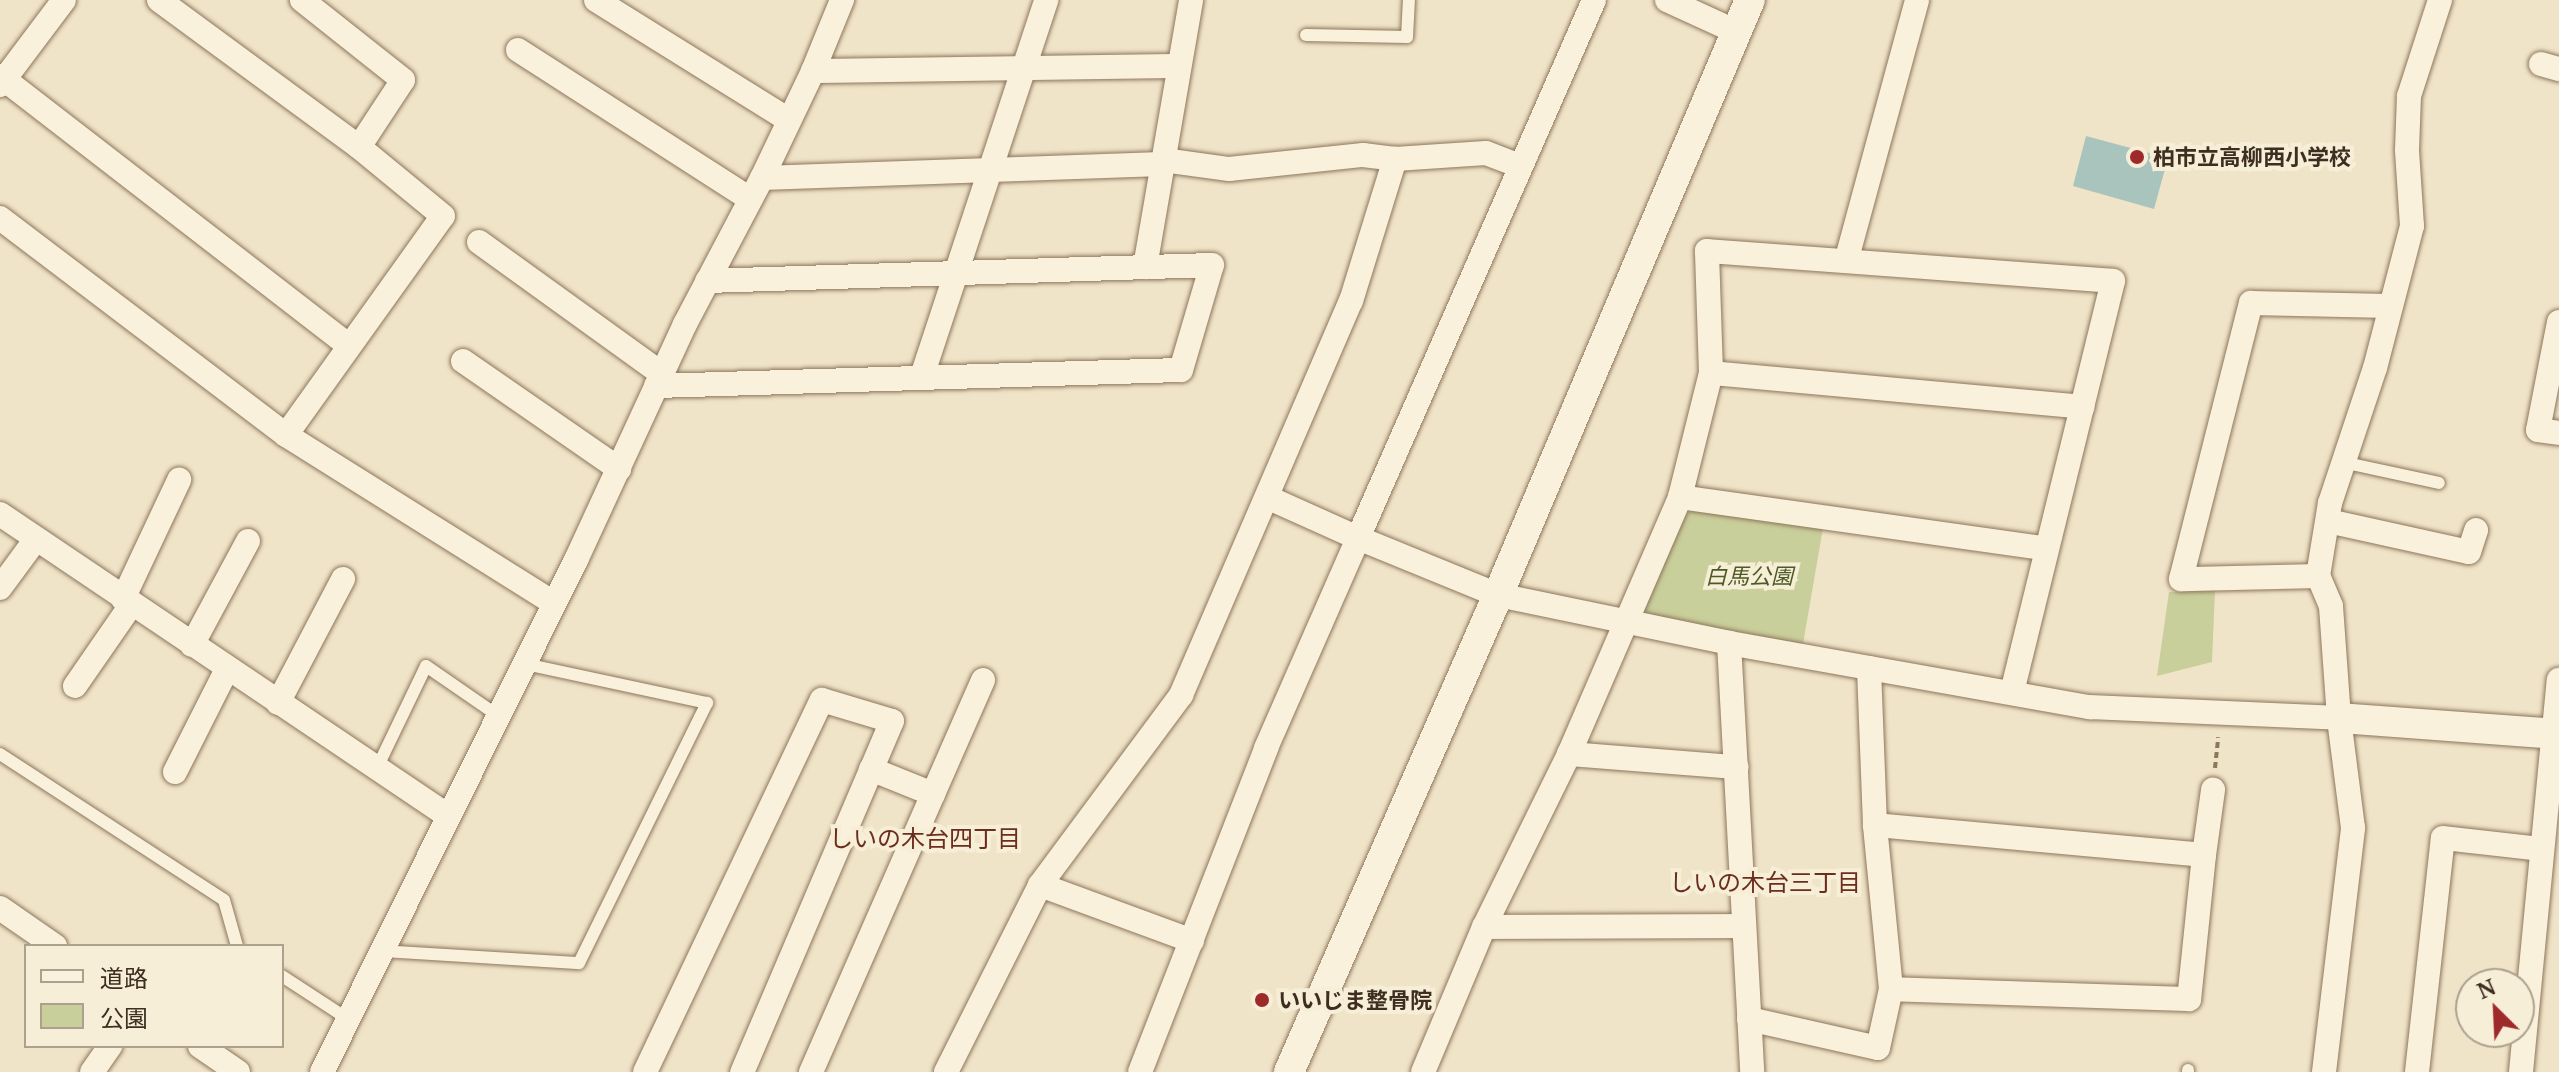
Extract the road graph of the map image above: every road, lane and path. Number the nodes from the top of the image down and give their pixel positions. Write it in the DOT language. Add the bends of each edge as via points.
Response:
graph roads {
  1 [pos="64,0"];
  2 [pos="159,0"];
  3 [pos="302,0"];
  4 [pos="596,0"];
  5 [pos="1046,0"];
  6 [pos="1191,0"];
  7 [pos="1409,0"];
  8 [pos="1594,0"];
  9 [pos="1667,0"];
  10 [pos="1750,0"];
  11 [pos="1917,0"];
  12 [pos="2440,0"];
  13 [pos="836,2"];
  14 [pos="1737,32"];
  15 [pos="1306,35"];
  16 [pos="518,50"];
  17 [pos="1179,66"];
  18 [pos="1023,67"];
  19 [pos="813,71"];
  20 [pos="2,80"];
  21 [pos="789,120"];
  22 [pos="359,147"];
  23 [pos="1395,159"];
  24 [pos="1162,162"];
  25 [pos="1520,166"];
  26 [pos="989,170"];
  27 [pos="756,188"];
  28 [pos="0,218"];
  29 [pos="479,242"];
  30 [pos="1847,258"];
  31 [pos="1145,267"];
  32 [pos="954,274"];
  33 [pos="707,281"];
  34 [pos="2389,306"];
  35 [pos="2559,322"];
  36 [pos="349,346"];
  37 [pos="463,361"];
  38 [pos="1711,373"];
  39 [pos="922,376"];
  40 [pos="659,380"];
  41 [pos="2082,407"];
  42 [pos="2559,433"];
  43 [pos="286,435"];
  44 [pos="2342,462"];
  45 [pos="619,469"];
  46 [pos="179,480"];
  47 [pos="2439,483"];
  48 [pos="1680,497"];
  49 [pos="1269,498"];
  50 [pos="0,514"];
  51 [pos="2328,521"];
  52 [pos="2476,530"];
  53 [pos="1358,538"];
  54 [pos="36,539"];
  55 [pos="248,541"];
  56 [pos="2045,548"];
  57 [pos="2318,576"];
  58 [pos="343,579"];
  59 [pos="0,588"];
  60 [pos="1498,595"];
  61 [pos="127,602"];
  62 [pos="554,603"];
  63 [pos="1623,623"];
  64 [pos="1729,643"];
  65 [pos="192,645"];
  66 [pos="525,664"];
  67 [pos="1869,668"];
  68 [pos="227,669"];
  69 [pos="983,680"];
  70 [pos="2559,680"];
  71 [pos="75,686"];
  72 [pos="2012,693"];
  73 [pos="278,703"];
  74 [pos="2221,712"];
  75 [pos="497,715"];
  76 [pos="2339,718"];
  77 [pos="2555,734"];
  78 [pos="0,754"];
  79 [pos="1569,754"];
  80 [pos="1736,767"];
  81 [pos="377,768"];
  82 [pos="871,769"];
  83 [pos="175,772"];
  84 [pos="2213,790"];
  85 [pos="933,794"];
  86 [pos="448,816"];
  87 [pos="1875,825"];
  88 [pos="2541,849"];
  89 [pos="2204,855"];
  90 [pos="1040,885"];
  91 [pos="0,908"];
  92 [pos="1744,926"];
  93 [pos="1484,927"];
  94 [pos="1192,941"];
  95 [pos="52,944"];
  96 [pos="236,944"];
  97 [pos="382,951"];
  98 [pos="284,977"];
  99 [pos="1891,989"];
  100 [pos="348,1019"];
  101 [pos="1749,1019"];
  102 [pos="109,1048"];
  103 [pos="203,1048"];
  104 [pos="92,1072"];
  105 [pos="238,1072"];
  106 [pos="322,1072"];
  107 [pos="645,1072"];
  108 [pos="742,1072"];
  109 [pos="811,1072"];
  110 [pos="946,1072"];
  111 [pos="1140,1072"];
  112 [pos="1289,1072"];
  113 [pos="1423,1072"];
  114 [pos="1752,1072"];
  115 [pos="2324,1072"];
  116 [pos="2417,1072"];
  117 [pos="2521,1072"];
  1 -- 20 [label="street"];
  2 -- 22 [label="street"];
  3 -- 22 [label="street" via="403,80"];
  4 -- 21 [label="street"];
  5 -- 18 [label="street"];
  6 -- 17 [label="street"];
  7 -- 15 [label="lane" via="1407,37"];
  8 -- 25 [label="street"];
  9 -- 14 [label="street"];
  10 -- 14 [label="street"];
  11 -- 30 [label="street"];
  12 -- 34 [label="street" via="2409,96 2412,226"];
  13 -- 19 [label="street"];
  14 -- 60 [label="street"];
  16 -- 27 [label="street"];
  17 -- 18 [label="street"];
  17 -- 24 [label="street"];
  18 -- 19 [label="street"];
  18 -- 26 [label="street"];
  19 -- 21 [label="street"];
  20 -- 36 [label="street"];
  21 -- 27 [label="street"];
  22 -- 36 [label="street" via="443,216"];
  23 -- 24 [label="street" via="1363,155 1229,169"];
  23 -- 25 [label="street" via="1486,153"];
  23 -- 49 [label="street" via="1351,301"];
  24 -- 26 [label="street"];
  24 -- 31 [label="street"];
  25 -- 53 [label="street"];
  26 -- 27 [label="street"];
  26 -- 32 [label="street"];
  27 -- 33 [label="street"];
  28 -- 43 [label="street"];
  29 -- 40 [label="street"];
  30 -- 38 [label="street" via="1707,251"];
  30 -- 41 [label="street" via="2113,281"];
  31 -- 32 [label="street"];
  31 -- 39 [label="street" via="1212,265 1181,370"];
  32 -- 33 [label="street"];
  32 -- 39 [label="street"];
  33 -- 40 [label="street"];
  34 -- 44 [label="street" via="2375,368"];
  34 -- 57 [label="street" via="2251,303 2181,579"];
  35 -- 42 [label="street" via="2538,430"];
  36 -- 43 [label="street"];
  37 -- 45 [label="street"];
  38 -- 41 [label="street"];
  38 -- 48 [label="street"];
  39 -- 40 [label="street"];
  40 -- 45 [label="street"];
  41 -- 56 [label="street"];
  43 -- 62 [label="street"];
  44 -- 47 [label="lane"];
  44 -- 51 [label="street"];
  45 -- 62 [label="street"];
  46 -- 61 [label="street"];
  48 -- 56 [label="street"];
  48 -- 63 [label="street"];
  49 -- 53 [label="street"];
  49 -- 90 [label="street" via="1181,695"];
  50 -- 54 [label="street"];
  51 -- 52 [label="street" via="2469,552"];
  51 -- 57 [label="street"];
  53 -- 60 [label="street"];
  53 -- 94 [label="street" via="1266,748"];
  54 -- 59 [label="street"];
  54 -- 61 [label="street"];
  55 -- 65 [label="street"];
  56 -- 72 [label="street"];
  57 -- 76 [label="street" via="2331,606"];
  58 -- 73 [label="street"];
  60 -- 63 [label="street"];
  60 -- 112 [label="street"];
  61 -- 65 [label="street"];
  61 -- 71 [label="street"];
  62 -- 66 [label="street"];
  63 -- 64 [label="street"];
  63 -- 79 [label="street"];
  64 -- 67 [label="street"];
  64 -- 80 [label="street"];
  65 -- 68 [label="street"];
  66 -- 75 [label="street"];
  66 -- 97 [label="lane" via="707,703 579,963"];
  67 -- 72 [label="street"];
  67 -- 87 [label="street"];
  68 -- 73 [label="street"];
  68 -- 83 [label="street"];
  69 -- 85 [label="street"];
  70 -- 77 [label="street"];
  72 -- 74 [label="street" via="2090,707"];
  73 -- 81 [label="street"];
  74 -- 76 [label="street"];
  74 -- 84 [label="path"];
  75 -- 81 [label="lane" via="426,666"];
  75 -- 86 [label="street"];
  76 -- 77 [label="street"];
  76 -- 115 [label="street" via="2353,828"];
  77 -- 88 [label="street"];
  78 -- 96 [label="lane" via="224,900"];
  79 -- 80 [label="street"];
  79 -- 93 [label="street"];
  80 -- 92 [label="street"];
  81 -- 86 [label="street"];
  82 -- 85 [label="street"];
  82 -- 107 [label="street" via="892,721 822,700"];
  82 -- 108 [label="street"];
  84 -- 89 [label="street"];
  85 -- 109 [label="street"];
  86 -- 97 [label="street"];
  87 -- 89 [label="street"];
  87 -- 99 [label="street"];
  88 -- 116 [label="street" via="2443,838"];
  88 -- 117 [label="street"];
  89 -- 99 [label="street" via="2189,999"];
  90 -- 94 [label="street"];
  90 -- 110 [label="street"];
  91 -- 95 [label="street"];
  92 -- 93 [label="street"];
  92 -- 101 [label="street"];
  93 -- 113 [label="street"];
  94 -- 111 [label="street"];
  97 -- 100 [label="street"];
  98 -- 100 [label="lane"];
  99 -- 101 [label="street" via="1878,1048"];
  100 -- 106 [label="street"];
  101 -- 114 [label="street"];
  102 -- 104 [label="street"];
  103 -- 105 [label="street"];
}
